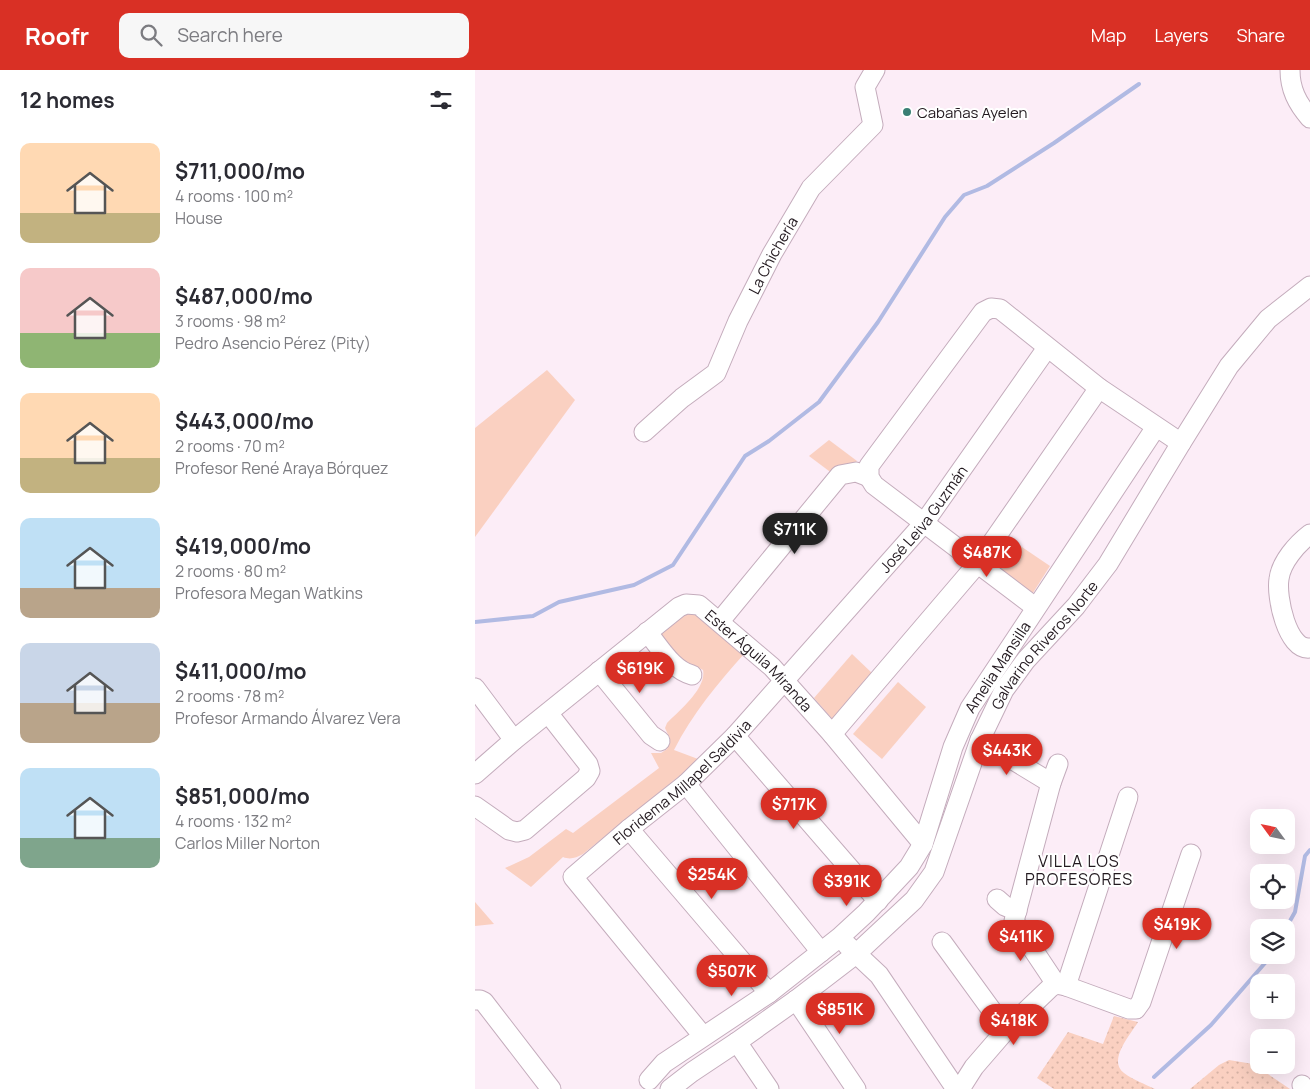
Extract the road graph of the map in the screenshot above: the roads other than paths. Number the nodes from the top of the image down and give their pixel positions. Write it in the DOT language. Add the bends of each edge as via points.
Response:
graph roads {
  1 [pos="875,70"];
  2 [pos="1290,70"];
  3 [pos="1310,118"];
  4 [pos="1306,296"];
  5 [pos="1047,348"];
  6 [pos="1099,388"];
  7 [pos="1156,427"];
  8 [pos="644,432"];
  9 [pos="1181,443"];
  10 [pos="869,477"];
  11 [pos="924,522"];
  12 [pos="1310,534"];
  13 [pos="978,563"];
  14 [pos="1035,607"];
  15 [pos="720,621"];
  16 [pos="647,632"];
  17 [pos="1310,648"];
  18 [pos="599,671"];
  19 [pos="692,675"];
  20 [pos="784,680"];
  21 [pos="475,688"];
  22 [pos="548,713"];
  23 [pos="832,734"];
  24 [pos="735,736"];
  25 [pos="514,740"];
  26 [pos="980,740"];
  27 [pos="660,741"];
  28 [pos="1058,764"];
  29 [pos="475,774"];
  30 [pos="1051,783"];
  31 [pos="686,784"];
  32 [pos="1128,797"];
  33 [pos="475,806"];
  34 [pos="629,829"];
  35 [pos="923,844"];
  36 [pos="1191,854"];
  37 [pos="997,898"];
  38 [pos="877,901"];
  39 [pos="1016,916"];
  40 [pos="840,937"];
  41 [pos="942,942"];
  42 [pos="821,952"];
  43 [pos="856,954"];
  44 [pos="1061,985"];
  45 [pos="769,993"];
  46 [pos="475,1000"];
  47 [pos="796,1000"];
  48 [pos="1006,1030"];
  49 [pos="703,1036"];
  50 [pos="737,1042"];
  51 [pos="649,1086"];
  52 [pos="551,1089"];
  53 [pos="670,1089"];
  54 [pos="769,1089"];
  55 [pos="857,1089"];
  56 [pos="956,1089"];
  57 [pos="960,1089"];
  1 -- 8 [label="street, La Chichería" via="865,87 873,125 811,188 772,254 716,373 681,398"];
  2 -- 3 [label="street" via="1290,83 1298,104"];
  4 -- 9 [label="street, Galvarino Riveros Norte" via="1268,319 1229,366"];
  5 -- 6 [label="street"];
  5 -- 10 [label="street" via="1000,309 991,308 983,312 869,466"];
  5 -- 11 [label="street, José Leiva Guzmán"];
  6 -- 7 [label="street"];
  6 -- 13 [label="street"];
  7 -- 9 [label="street"];
  7 -- 14 [label="street, Amelia Mansilla"];
  9 -- 26 [label="street, Galvarino Riveros Norte" via="1108,564 1004,690"];
  10 -- 11 [label="street" via="874,485"];
  10 -- 15 [label="street" via="856,472 837,477"];
  11 -- 13 [label="street"];
  11 -- 20 [label="street, José Leiva Guzmán"];
  12 -- 17 [label="street" via="1287,560 1279,578 1279,587 1281,607 1292,638 1300,646"];
  13 -- 14 [label="street"];
  13 -- 23 [label="street"];
  14 -- 35 [label="street, Amelia Mansilla" via="970,708 953,747"];
  15 -- 16 [label="street, Ester Águila Miranda" via="699,604 686,604"];
  15 -- 20 [label="street, Ester Águila Miranda"];
  16 -- 18 [label="street, Ester Águila Miranda"];
  16 -- 19 [label="street" via="677,668"];
  18 -- 22 [label="street, Ester Águila Miranda"];
  18 -- 27 [label="street" via="651,735"];
  20 -- 23 [label="street, Ester Águila Miranda"];
  20 -- 24 [label="street, Floridema Millapel Saldivia"];
  21 -- 25 [label="street"];
  22 -- 25 [label="street, Ester Águila Miranda"];
  22 -- 33 [label="street" via="588,764 590,771 586,778 525,830 509,830"];
  23 -- 35 [label="street, Ester Águila Miranda"];
  24 -- 31 [label="street, Floridema Millapel Saldivia"];
  24 -- 38 [label="street"];
  25 -- 29 [label="street, Ester Águila Miranda"];
  26 -- 30 [label="street"];
  26 -- 43 [label="street, Galvarino Riveros Norte" via="934,872 914,900"];
  28 -- 30 [label="street"];
  30 -- 39 [label="street"];
  31 -- 34 [label="street, Floridema Millapel Saldivia"];
  31 -- 42 [label="street"];
  32 -- 44 [label="street"];
  34 -- 45 [label="street"];
  34 -- 49 [label="street, Floridema Millapel Saldivia" via="573,877"];
  35 -- 38 [label="street, Amelia Mansilla" via="909,867"];
  36 -- 44 [label="street" via="1136,1009"];
  37 -- 39 [label="street"];
  38 -- 40 [label="street, Amelia Mansilla"];
  39 -- 44 [label="street"];
  40 -- 42 [label="street, Amelia Mansilla"];
  40 -- 43 [label="street"];
  41 -- 48 [label="street"];
  42 -- 45 [label="street, Amelia Mansilla"];
  43 -- 47 [label="street, Galvarino Riveros Norte"];
  43 -- 56 [label="street" via="879,975"];
  44 -- 48 [label="street" via="1051,987"];
  45 -- 49 [label="street, Amelia Mansilla"];
  46 -- 52 [label="street" via="484,1002"];
  47 -- 50 [label="street, Galvarino Riveros Norte"];
  47 -- 55 [label="street"];
  48 -- 57 [label="street"];
  49 -- 51 [label="street, Amelia Mansilla" via="664,1063"];
  50 -- 53 [label="street, Galvarino Riveros Norte"];
  50 -- 54 [label="street"];
}
